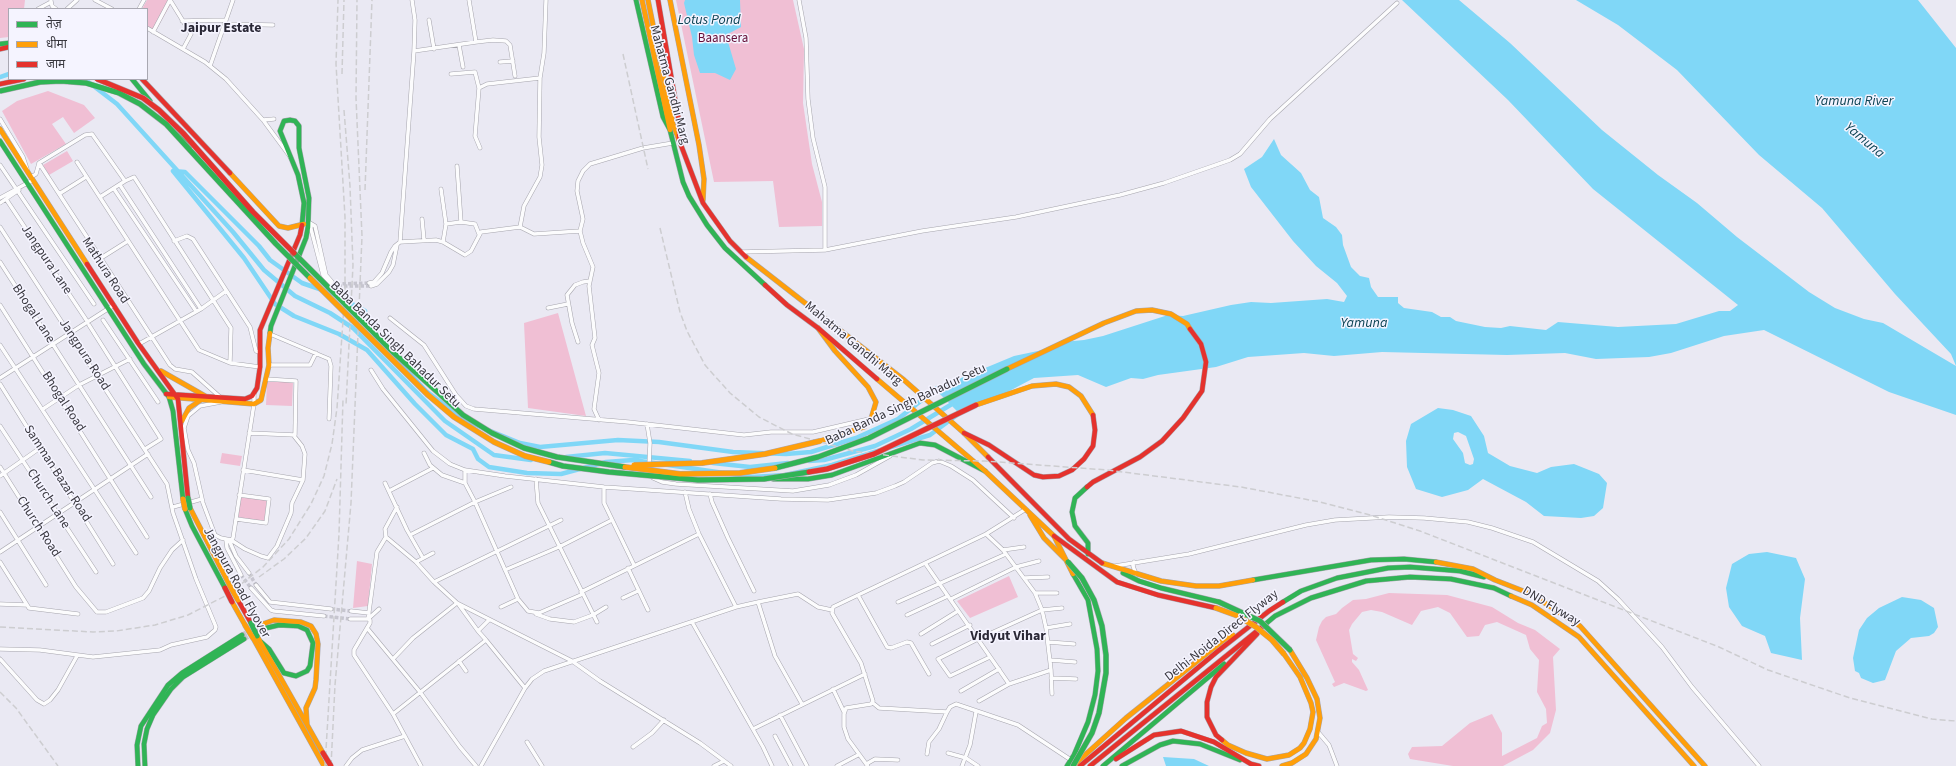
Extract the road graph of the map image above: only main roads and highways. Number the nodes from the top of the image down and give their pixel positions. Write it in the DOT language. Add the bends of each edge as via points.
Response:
graph roads {
  1 [pos="636,0"];
  2 [pos="642,0"];
  3 [pos="648,0"];
  4 [pos="658,0"];
  5 [pos="670,0"];
  6 [pos="19,80"];
  7 [pos="100,80"];
  8 [pos="133,80"];
  9 [pos="143,80"];
  10 [pos="0,84"];
  11 [pos="664,89"];
  12 [pos="0,91"];
  13 [pos="0,129"];
  14 [pos="670,130"];
  15 [pos="679,140"];
  16 [pos="0,141"];
  17 [pos="30,178"];
  18 [pos="703,203"];
  19 [pos="307,224"];
  20 [pos="294,250"];
  21 [pos="299,255"];
  22 [pos="291,257"];
  23 [pos="296,262"];
  24 [pos="818,328"];
  25 [pos="160,371"];
  26 [pos="168,396"];
  27 [pos="177,396"];
  28 [pos="205,396"];
  29 [pos="221,399"];
  30 [pos="201,400"];
  31 [pos="181,426"];
  32 [pos="962,431"];
  33 [pos="608,465"];
  34 [pos="985,470"];
  35 [pos="764,480"];
  36 [pos="1027,511"];
  37 [pos="1054,536"];
  38 [pos="1088,554"];
  39 [pos="1068,562"];
  40 [pos="1102,563"];
  41 [pos="1495,580"];
  42 [pos="1275,616"];
  43 [pos="261,627"];
  44 [pos="309,628"];
  45 [pos="1245,629"];
  46 [pos="261,642"];
  47 [pos="1246,645"];
  48 [pos="308,726"];
  49 [pos="1072,764"];
  50 [pos="1251,764"];
  51 [pos="138,766"];
  52 [pos="145,766"];
  53 [pos="324,766"];
  54 [pos="331,766"];
  55 [pos="1067,766"];
  56 [pos="1080,766"];
  57 [pos="1090,766"];
  58 [pos="1104,766"];
  59 [pos="1122,766"];
  60 [pos="1259,766"];
  61 [pos="1282,766"];
  62 [pos="1694,766"];
  63 [pos="1706,766"];
  1 -- 14 [label="main road, Mahatma Gandhi Marg" via="663,117"];
  2 -- 11 [label="main road"];
  3 -- 11 [label="main road"];
  4 -- 15 [label="main road, Mahatma Gandhi Marg" via="679,122"];
  5 -- 18 [label="main road" via="699,145 704,179"];
  6 -- 10 [label="main road"];
  7 -- 33 [label="main road, Baba Banda Singh Bahadur Setu, bridge" via="143,98 159,110 183,133 253,212 394,353 463,415 492,433 524,448 557,457"];
  8 -- 22 [label="main road" via="223,184"];
  9 -- 19 [label="main road" via="279,226 288,228"];
  11 -- 14 [label="main road"];
  11 -- 15 [label="main road"];
  12 -- 35 [label="main road, Baba Banda Singh Bahadur Setu, bridge" via="40,82 80,83 119,93 140,104 166,124 276,244 428,395 454,417 494,442 538,460 586,469 698,480"];
  13 -- 17 [label="main road, Mathura Road"];
  14 -- 24 [label="main road, Mahatma Gandhi Marg" via="689,196 724,248 787,305"];
  15 -- 18 [label="main road, Mahatma Gandhi Marg"];
  16 -- 17 [label="main road, Mathura Road"];
  17 -- 25 [label="main road, Mathura Road" via="139,344"];
  17 -- 26 [label="main road, Mathura Road" via="108,308"];
  18 -- 32 [label="main road, Mahatma Gandhi Marg, bridge" via="741,252 904,380"];
  19 -- 19 [label="main road" via="293,160 280,132 284,121 294,120 299,126 299,148 309,198"];
  19 -- 20 [label="main road"];
  19 -- 21 [label="main road" via="306,238"];
  20 -- 21 [label="main road"];
  20 -- 22 [label="main road"];
  21 -- 23 [label="main road"];
  22 -- 23 [label="main road"];
  22 -- 29 [label="main road" via="260,330 257,388 254,394 246,398"];
  23 -- 29 [label="main road" via="271,326 269,364 261,400 254,404"];
  24 -- 33 [label="main road, bridge" via="835,351 857,372 876,402 872,419 864,427 765,454 702,463"];
  24 -- 34 [label="main road, Mahatma Gandhi Marg, bridge"];
  25 -- 27 [label="main road, Mathura Road"];
  25 -- 28 [label="main road"];
  26 -- 27 [label="main road"];
  26 -- 53 [label="main road, Jangpura Road Flyover, bridge" via="173,411 183,499 188,518"];
  27 -- 28 [label="main road"];
  27 -- 30 [label="main road"];
  27 -- 31 [label="main road, Mathura Road"];
  28 -- 29 [label="main road"];
  29 -- 30 [label="main road"];
  30 -- 31 [label="main road" via="187,411"];
  31 -- 46 [label="main road, Jangpura Road Flyover, bridge" via="186,487 193,514"];
  32 -- 35 [label="main road, Baba Banda Singh Bahadur Setu, bridge" via="1034,475 1050,477 1066,473 1080,465 1094,438 1095,423 1082,396 1069,387 1045,383 976,405 867,457 827,469"];
  32 -- 38 [label="main road, Mahatma Gandhi Marg" via="1069,539"];
  33 -- 38 [label="main road, Baba Banda Singh Bahadur Setu, bridge" via="680,474 701,474 740,473 799,463 868,438 1104,323 1136,311 1152,310 1171,314 1187,324 1201,344 1206,362 1202,391 1192,407 1162,441 1140,457 1093,482 1075,498 1072,512 1075,526 1088,543"];
  34 -- 35 [label="main road, bridge" via="930,443 920,443 832,475 808,479"];
  34 -- 36 [label="main road, Mahatma Gandhi Marg"];
  36 -- 37 [label="main road, Mahatma Gandhi Marg"];
  36 -- 39 [label="main road" via="1044,538"];
  37 -- 39 [label="main road, Mahatma Gandhi Marg"];
  37 -- 47 [label="main road, bridge" via="1117,582 1238,616 1272,640 1300,677 1309,694 1312,712 1310,729 1304,743 1294,752 1276,758 1260,758 1246,754 1228,745 1216,735 1207,717 1207,702 1216,677"];
  38 -- 40 [label="main road, Mahatma Gandhi Marg"];
  39 -- 49 [label="main road, Mahatma Gandhi Marg" via="1088,600 1098,649 1095,695"];
  39 -- 49 [label="main road, bridge" via="1082,578 1094,600 1102,626 1106,656 1106,673 1099,713 1092,732"];
  40 -- 41 [label="main road" via="1161,581 1196,586 1219,586 1371,560 1404,559 1432,561 1473,569"];
  40 -- 61 [label="main road, bridge" via="1139,581 1219,602 1243,612 1260,621 1290,650 1317,699 1320,718 1316,739 1306,754"];
  41 -- 45 [label="main road, Delhi-Noida Direct Flyway" via="1460,571 1410,567 1367,572 1337,578 1301,590"];
  41 -- 63 [label="main road, DND Flyway" via="1531,594 1583,628"];
  42 -- 47 [label="main road"];
  42 -- 57 [label="main road, Delhi-Noida Direct Flyway"];
  42 -- 62 [label="main road, DND Flyway" via="1311,598 1339,588 1388,578 1451,579 1494,588 1532,605 1579,637"];
  43 -- 44 [label="main road" via="279,625"];
  44 -- 46 [label="main road" via="313,643 312,660 307,671 296,676 284,673 269,649"];
  44 -- 48 [label="main road" via="316,634 318,644 315,688 306,708"];
  45 -- 49 [label="main road" via="1219,644"];
  45 -- 56 [label="main road, Delhi-Noida Direct Flyway"];
  46 -- 48 [label="main road, Jangpura Road Flyover"];
  47 -- 58 [label="main road"];
  48 -- 54 [label="main road, Jangpura Road Flyover, bridge"];
  49 -- 55 [label="main road, Mahatma Gandhi Marg"];
  50 -- 58 [label="main road" via="1214,742 1182,731 1174,731 1154,735"];
  50 -- 59 [label="main road" via="1200,744 1173,741 1160,745"];
  50 -- 60 [label="main road"];
  51 -- 52 [label="main road" via="137,745 141,726 168,685 182,673 243,637 183,677 171,689 146,730"];
}
